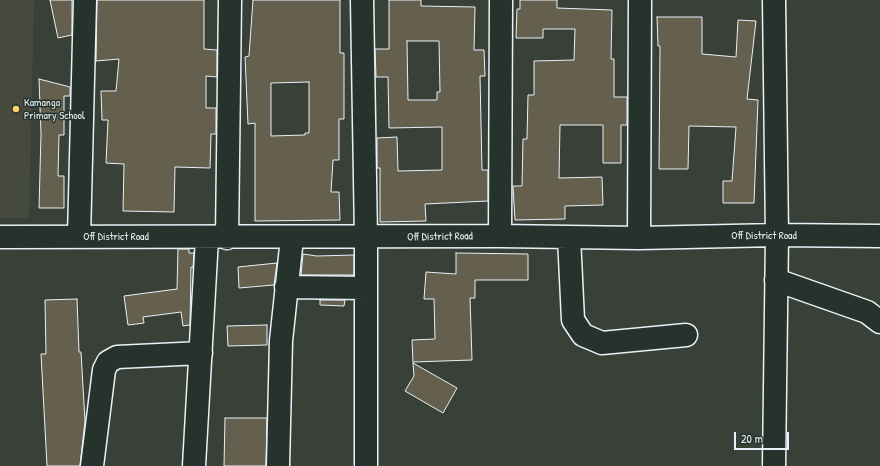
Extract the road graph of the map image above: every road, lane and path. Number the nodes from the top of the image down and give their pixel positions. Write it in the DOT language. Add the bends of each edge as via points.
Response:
graph roads {
  1 [pos="85,0"];
  2 [pos="230,0"];
  3 [pos="362,0"];
  4 [pos="501,0"];
  5 [pos="640,0"];
  6 [pos="774,0"];
  7 [pos="777,235"];
  8 [pos="79,236"];
  9 [pos="500,236"];
  10 [pos="880,236"];
  11 [pos="0,237"];
  12 [pos="569,237"];
  13 [pos="217,238"];
  14 [pos="292,238"];
  15 [pos="366,238"];
  16 [pos="639,238"];
  17 [pos="776,280"];
  18 [pos="286,287"];
  19 [pos="366,288"];
  20 [pos="880,322"];
  21 [pos="686,335"];
  22 [pos="201,353"];
  23 [pos="92,466"];
  24 [pos="194,466"];
  25 [pos="278,466"];
  26 [pos="366,466"];
  27 [pos="774,466"];
  1 -- 8 [label="street"];
  2 -- 13 [label="street"];
  3 -- 15 [label="street"];
  4 -- 9 [label="street"];
  5 -- 16 [label="street"];
  6 -- 7 [label="street"];
  7 -- 10 [label="street, Off District Road"];
  7 -- 16 [label="street, Off District Road"];
  7 -- 17 [label="street"];
  8 -- 11 [label="street, Off District Road"];
  8 -- 13 [label="street, Off District Road"];
  9 -- 12 [label="street, Off District Road"];
  9 -- 15 [label="street, Off District Road"];
  12 -- 16 [label="street, Off District Road"];
  12 -- 21 [label="street" via="573,320 583,335 602,343"];
  13 -- 14 [label="street, Off District Road"];
  13 -- 22 [label="street"];
  14 -- 15 [label="street, Off District Road"];
  14 -- 18 [label="street"];
  15 -- 19 [label="street"];
  17 -- 20 [label="street" via="867,312"];
  17 -- 27 [label="street"];
  18 -- 19 [label="street"];
  18 -- 25 [label="street" via="281,341"];
  19 -- 26 [label="street"];
  22 -- 23 [label="street" via="117,357 108,362 104,370"];
  22 -- 24 [label="street"];
}
